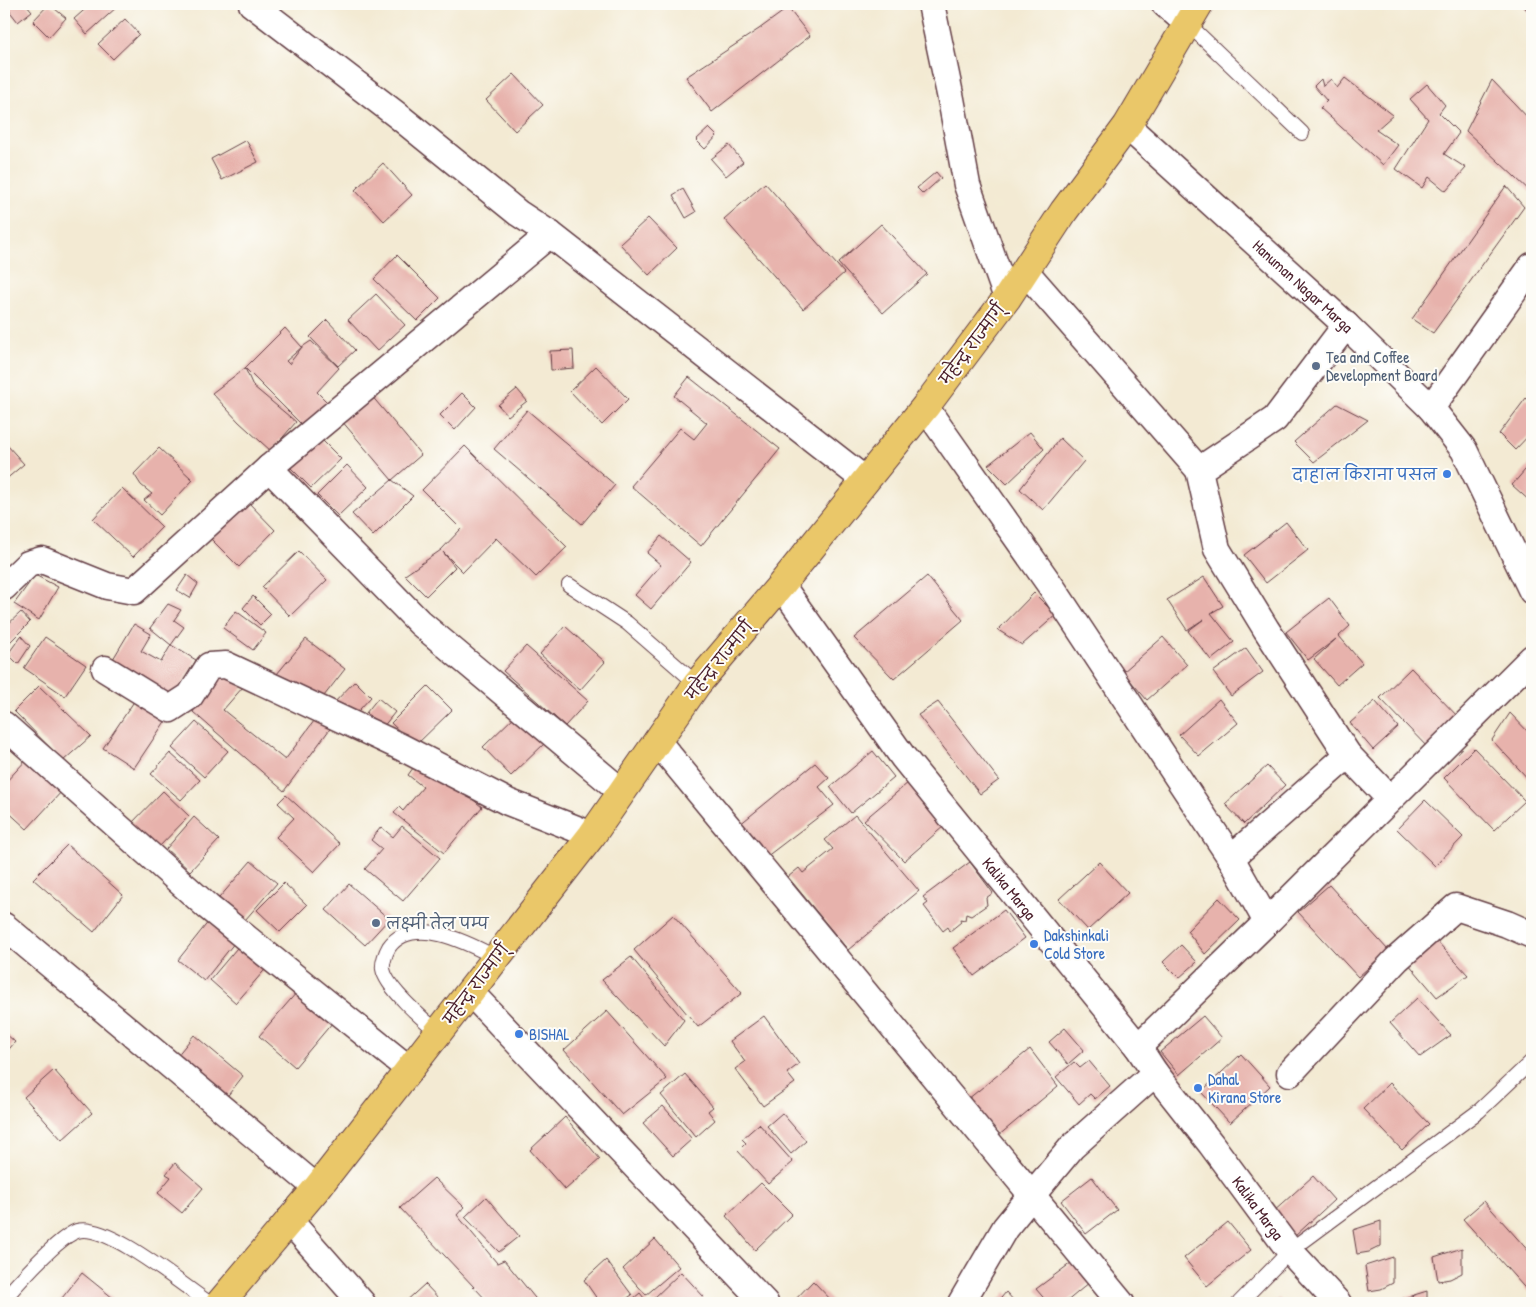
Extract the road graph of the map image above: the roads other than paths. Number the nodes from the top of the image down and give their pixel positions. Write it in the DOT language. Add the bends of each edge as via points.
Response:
graph roads {
  1 [pos="252,4"];
  2 [pos="930,4"];
  3 [pos="1165,4"];
  4 [pos="1193,14"];
  5 [pos="1127,126"];
  6 [pos="1302,133"];
  7 [pos="550,234"];
  8 [pos="1532,266"];
  9 [pos="1024,271"];
  10 [pos="1007,298"];
  11 [pos="1346,325"];
  12 [pos="925,407"];
  13 [pos="1431,408"];
  14 [pos="269,468"];
  15 [pos="1198,470"];
  16 [pos="865,480"];
  17 [pos="569,585"];
  18 [pos="781,585"];
  19 [pos="4,587"];
  20 [pos="1532,591"];
  21 [pos="1532,658"];
  22 [pos="104,669"];
  23 [pos="697,684"];
  24 [pos="4,725"];
  25 [pos="657,741"];
  26 [pos="1348,755"];
  27 [pos="622,792"];
  28 [pos="1390,799"];
  29 [pos="592,835"];
  30 [pos="1231,858"];
  31 [pos="1267,922"];
  32 [pos="4,926"];
  33 [pos="1532,935"];
  34 [pos="1532,946"];
  35 [pos="495,957"];
  36 [pos="470,992"];
  37 [pos="439,1033"];
  38 [pos="1138,1047"];
  39 [pos="1532,1061"];
  40 [pos="410,1070"];
  41 [pos="1290,1072"];
  42 [pos="1155,1073"];
  43 [pos="317,1188"];
  44 [pos="1032,1195"];
  45 [pos="289,1220"];
  46 [pos="1290,1251"];
  47 [pos="4,1299"];
  48 [pos="209,1303"];
  49 [pos="220,1303"];
  50 [pos="362,1303"];
  51 [pos="765,1303"];
  52 [pos="961,1303"];
  53 [pos="1121,1303"];
  54 [pos="1239,1303"];
  55 [pos="1338,1303"];
  1 -- 7 [label="street" via="518,213"];
  2 -- 10 [label="street" via="967,185"];
  3 -- 4 [label="street"];
  4 -- 5 [label="highway, महेन्द्र राज्मार्ग्"];
  4 -- 6 [label="lane"];
  5 -- 9 [label="highway, महेन्द्र राज्मार्ग्"];
  5 -- 11 [label="street, Hanuman Nagar Marga"];
  7 -- 14 [label="street"];
  7 -- 16 [label="street"];
  8 -- 13 [label="street"];
  9 -- 10 [label="highway, महेन्द्र राज्मार्ग्"];
  9 -- 15 [label="street"];
  10 -- 12 [label="highway, महेन्द्र राज्मार्ग्"];
  11 -- 13 [label="street, Hanuman Nagar Marga"];
  11 -- 15 [label="street" via="1275,419"];
  12 -- 16 [label="highway, महेन्द्र राज्मार्ग्"];
  12 -- 30 [label="street" via="1053,588"];
  13 -- 20 [label="street, Hanuman Nagar Marga" via="1464,450"];
  14 -- 19 [label="street" via="134,591 107,586 42,560 28,564"];
  14 -- 27 [label="street" via="420,623"];
  15 -- 26 [label="street" via="1217,549"];
  16 -- 18 [label="highway, महेन्द्र राज्मार्ग्"];
  17 -- 23 [label="lane" via="627,623"];
  18 -- 23 [label="highway, महेन्द्र राज्मार्ग्"];
  18 -- 38 [label="street, Kalika Marga" via="903,757"];
  21 -- 28 [label="street"];
  22 -- 29 [label="street" via="170,709 190,696 209,666 226,665 401,747 508,802"];
  23 -- 25 [label="highway, महेन्द्र राज्मार्ग्"];
  24 -- 40 [label="street" via="208,907"];
  25 -- 27 [label="highway, महेन्द्र राज्मार्ग्"];
  25 -- 44 [label="street"];
  26 -- 28 [label="street"];
  26 -- 30 [label="street"];
  27 -- 29 [label="highway, महेन्द्र राज्मार्ग्"];
  28 -- 31 [label="street"];
  29 -- 35 [label="highway, महेन्द्र राज्मार्ग्"];
  30 -- 31 [label="street"];
  31 -- 38 [label="street"];
  32 -- 43 [label="street"];
  33 -- 34 [label="lane"];
  33 -- 41 [label="street" via="1456,907 1397,959"];
  35 -- 36 [label="highway, महेन्द्र राज्मार्ग्"];
  35 -- 37 [label="lane" via="462,940 429,933 419,932 394,940 386,951 383,968 386,975 407,1004"];
  36 -- 37 [label="highway, महेन्द्र राज्मार्ग्"];
  36 -- 51 [label="street"];
  37 -- 40 [label="highway, महेन्द्र राज्मार्ग्"];
  38 -- 42 [label="street, Kalika Marga"];
  39 -- 46 [label="lane" via="1479,1111"];
  40 -- 43 [label="highway, महेन्द्र राज्मार्ग्"];
  42 -- 44 [label="street" via="1072,1147"];
  42 -- 46 [label="street, Kalika Marga"];
  43 -- 45 [label="highway, महेन्द्र राज्मार्ग्"];
  44 -- 52 [label="street" via="1005,1228"];
  44 -- 53 [label="street"];
  45 -- 49 [label="highway, महेन्द्र राज्मार्ग्"];
  45 -- 50 [label="street"];
  46 -- 54 [label="lane"];
  46 -- 55 [label="street, Kalika Marga"];
  47 -- 48 [label="lane" via="41,1259 75,1232 86,1230 98,1231 133,1250"];
}
